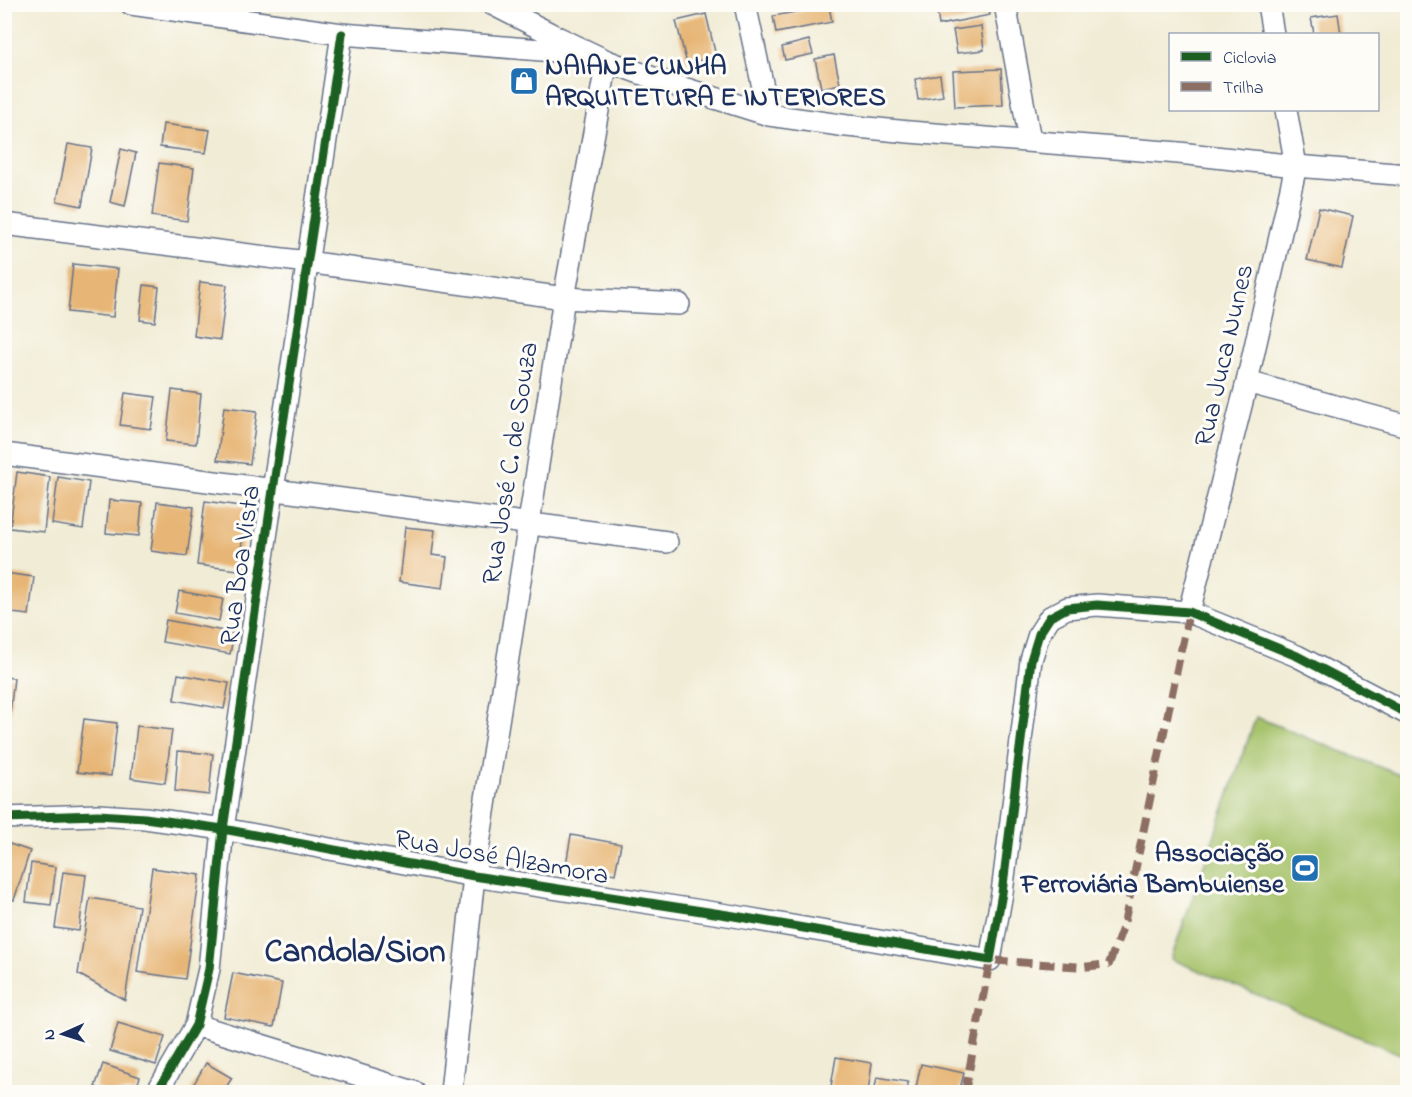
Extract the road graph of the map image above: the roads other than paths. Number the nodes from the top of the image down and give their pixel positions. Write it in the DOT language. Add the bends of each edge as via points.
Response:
graph roads {
  1 [pos="131,4"];
  2 [pos="492,4"];
  3 [pos="745,4"];
  4 [pos="1005,4"];
  5 [pos="1268,4"];
  6 [pos="1273,33"];
  7 [pos="342,34"];
  8 [pos="600,57"];
  9 [pos="1286,111"];
  10 [pos="769,115"];
  11 [pos="1030,140"];
  12 [pos="1296,166"];
  13 [pos="1407,175"];
  14 [pos="4,224"];
  15 [pos="307,262"];
  16 [pos="564,298"];
  17 [pos="679,304"];
  18 [pos="1247,382"];
  19 [pos="1407,426"];
  20 [pos="4,454"];
  21 [pos="273,490"];
  22 [pos="528,523"];
  23 [pos="667,542"];
  24 [pos="1189,612"];
  25 [pos="1407,714"];
  26 [pos="4,818"];
  27 [pos="224,829"];
  28 [pos="474,876"];
  29 [pos="196,1025"];
  30 [pos="157,1092"];
  31 [pos="414,1092"];
  32 [pos="451,1092"];
  1 -- 7 [label="street"];
  2 -- 8 [label="street"];
  3 -- 10 [label="street"];
  4 -- 11 [label="street"];
  5 -- 6 [label="street"];
  7 -- 8 [label="street"];
  7 -- 15 [label="street, Rua Boa Vista"];
  8 -- 10 [label="street"];
  8 -- 16 [label="street, Rua José C. de Souza"];
  9 -- 12 [label="street, Rua Juca Nunes"];
  10 -- 11 [label="street" via="847,126"];
  11 -- 12 [label="street"];
  12 -- 13 [label="street"];
  12 -- 18 [label="street, Rua Juca Nunes"];
  14 -- 15 [label="street"];
  15 -- 16 [label="street"];
  15 -- 21 [label="street, Rua Boa Vista"];
  16 -- 17 [label="street"];
  16 -- 22 [label="street, Rua José C. de Souza"];
  18 -- 19 [label="street"];
  18 -- 24 [label="street, Rua Juca Nunes"];
  20 -- 21 [label="street"];
  21 -- 22 [label="street"];
  21 -- 27 [label="street, Rua Boa Vista"];
  22 -- 23 [label="street"];
  22 -- 28 [label="street, Rua José C. de Souza"];
  24 -- 25 [label="street" via="1297,656"];
  24 -- 28 [label="street, Rua José Alzamora" via="1097,605 1067,608 1050,617 1039,634 1031,660 990,960"];
  26 -- 27 [label="street, Rua José Alzamora" via="99,815"];
  27 -- 28 [label="street, Rua José Alzamora"];
  27 -- 29 [label="street, Rua Boa Vista" via="209,969"];
  28 -- 32 [label="street, Rua José C. de Souza"];
  29 -- 30 [label="street, Rua Boa Vista"];
  29 -- 31 [label="street"];
}
